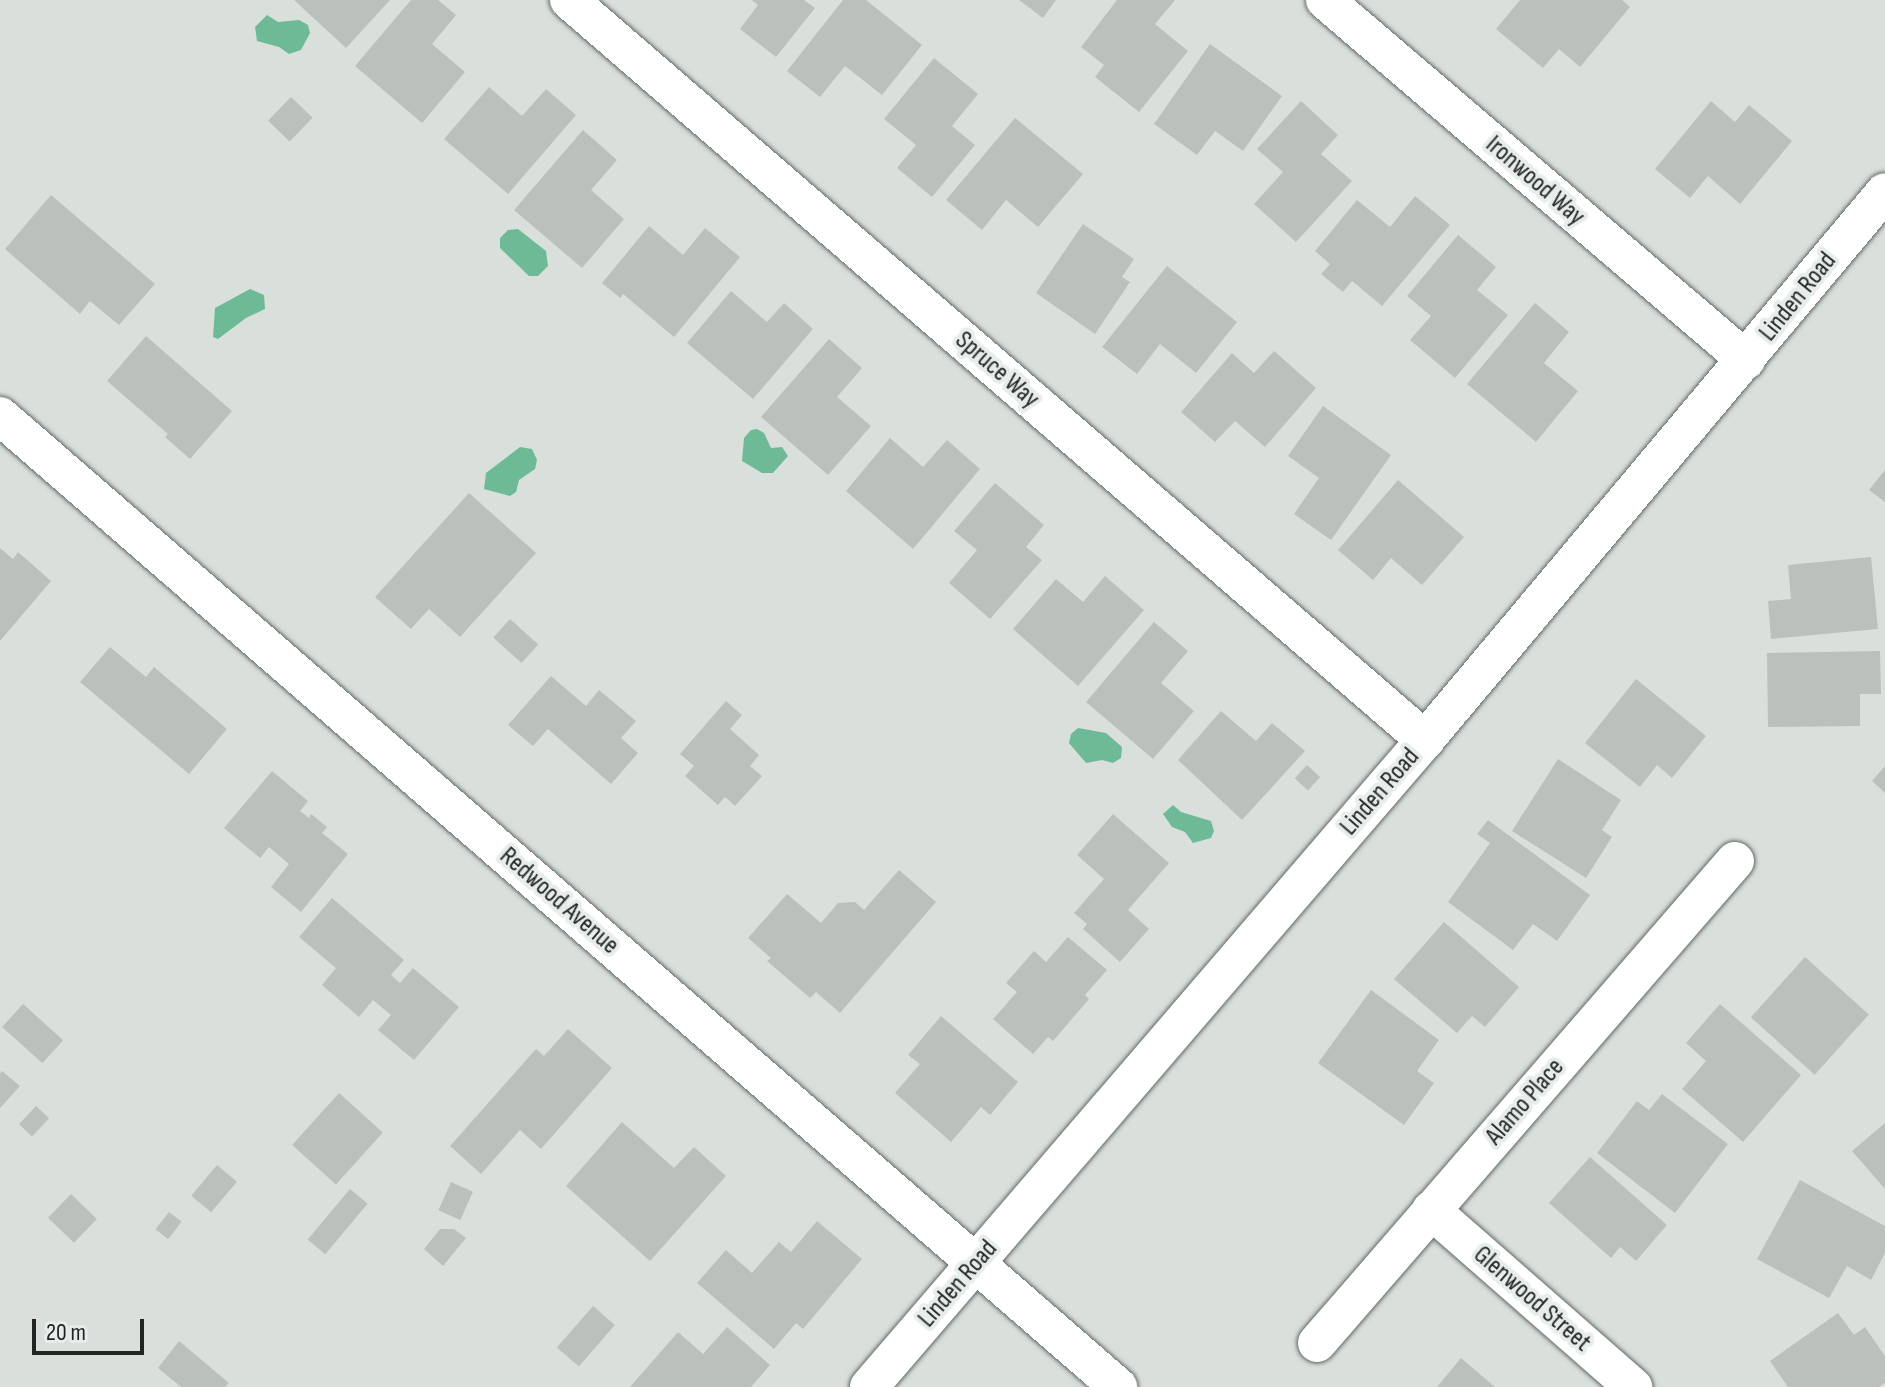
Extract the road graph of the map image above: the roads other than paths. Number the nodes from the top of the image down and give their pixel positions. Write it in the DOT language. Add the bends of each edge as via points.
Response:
graph roads {
  1 [pos="569,0"];
  2 [pos="1325,0"];
  3 [pos="1885,192"];
  4 [pos="1746,360"];
  5 [pos="0,416"];
  6 [pos="1425,740"];
  7 [pos="1735,861"];
  8 [pos="1431,1210"];
  9 [pos="976,1263"];
  10 [pos="1317,1343"];
  11 [pos="869,1387"];
  12 [pos="1118,1387"];
  13 [pos="1633,1387"];
  1 -- 6 [label="street, Spruce Way"];
  2 -- 4 [label="street, Ironwood Way"];
  3 -- 4 [label="street, Linden Road"];
  4 -- 6 [label="street, Linden Road"];
  5 -- 9 [label="street, Redwood Avenue"];
  6 -- 9 [label="street, Linden Road"];
  7 -- 8 [label="street, Alamo Place"];
  8 -- 10 [label="street, Alamo Place"];
  8 -- 13 [label="street, Glenwood Street"];
  9 -- 11 [label="street, Linden Road"];
  9 -- 12 [label="street, Redwood Avenue"];
}
